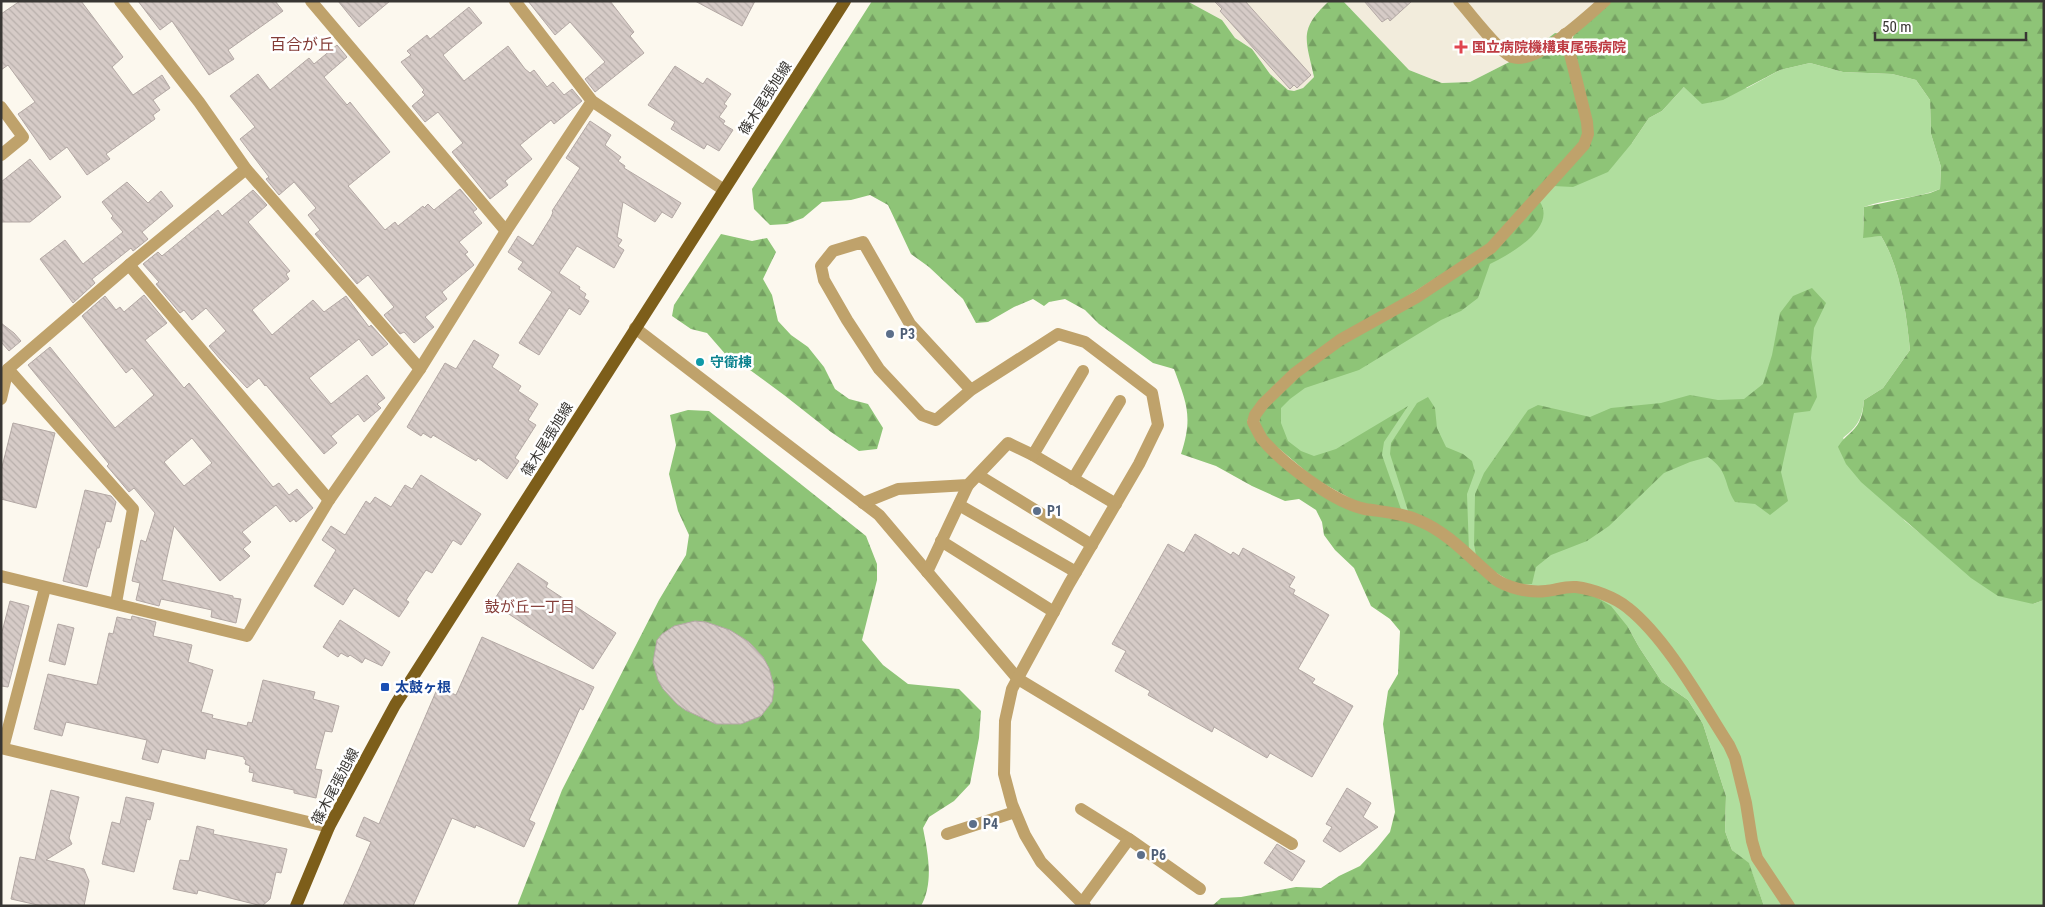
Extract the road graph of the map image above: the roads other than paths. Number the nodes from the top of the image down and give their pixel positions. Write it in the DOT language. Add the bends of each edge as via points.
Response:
graph roads {
  1 [pos="120,1"];
  2 [pos="311,1"];
  3 [pos="515,1"];
  4 [pos="845,1"];
  5 [pos="1459,1"];
  6 [pos="1606,1"];
  7 [pos="1565,34"];
  8 [pos="592,101"];
  9 [pos="1,107"];
  10 [pos="1,155"];
  11 [pos="246,169"];
  12 [pos="724,190"];
  13 [pos="506,231"];
  14 [pos="129,265"];
  15 [pos="635,328"];
  16 [pos="8,369"];
  17 [pos="420,369"];
  18 [pos="1083,371"];
  19 [pos="971,390"];
  20 [pos="1,399"];
  21 [pos="1120,401"];
  22 [pos="1033,455"];
  23 [pos="978,475"];
  24 [pos="1073,479"];
  25 [pos="968,485"];
  26 [pos="329,500"];
  27 [pos="863,503"];
  28 [pos="1116,504"];
  29 [pos="959,505"];
  30 [pos="941,541"];
  31 [pos="1092,545"];
  32 [pos="927,572"];
  33 [pos="1076,572"];
  34 [pos="1,576"];
  35 [pos="45,588"];
  36 [pos="116,603"];
  37 [pos="1054,612"];
  38 [pos="1018,679"];
  39 [pos="2,748"];
  40 [pos="1081,809"];
  41 [pos="1015,812"];
  42 [pos="329,827"];
  43 [pos="947,834"];
  44 [pos="1129,839"];
  45 [pos="1292,844"];
  46 [pos="1200,889"];
  47 [pos="1084,905"];
  48 [pos="296,906"];
  49 [pos="1789,906"];
  1 -- 11 [label="street"];
  2 -- 13 [label="street"];
  3 -- 8 [label="street"];
  4 -- 12 [label="main road, 篠木尾張旭線"];
  5 -- 7 [label="street" via="1512,57 1525,59"];
  6 -- 7 [label="street"];
  7 -- 49 [label="street" via="1587,122 1588,134 1584,145 1490,248 1417,297 1340,340 1295,373 1263,404 1253,422 1262,438 1282,459 1330,494 1364,509 1420,520 1452,541 1503,584 1539,591 1575,587 1628,607 1666,651 1729,745 1736,758 1757,858"];
  8 -- 12 [label="street"];
  8 -- 13 [label="street"];
  9 -- 10 [label="street" via="23,137"];
  11 -- 14 [label="street"];
  11 -- 17 [label="street"];
  12 -- 15 [label="main road, 篠木尾張旭線"];
  13 -- 17 [label="street"];
  14 -- 16 [label="street"];
  14 -- 26 [label="street"];
  15 -- 27 [label="street"];
  15 -- 42 [label="main road, 篠木尾張旭線" via="395,705"];
  16 -- 20 [label="street"];
  16 -- 36 [label="street" via="133,509"];
  17 -- 26 [label="street"];
  18 -- 22 [label="street"];
  19 -- 19 [label="street" via="936,420 922,415 879,369 824,280 821,266 833,251 863,242 910,324"];
  19 -- 28 [label="street" via="1058,334 1085,342 1152,393 1158,425"];
  21 -- 24 [label="street"];
  22 -- 23 [label="street" via="1008,443"];
  22 -- 24 [label="street"];
  23 -- 25 [label="street"];
  23 -- 31 [label="street"];
  24 -- 28 [label="street"];
  25 -- 27 [label="street" via="898,489"];
  25 -- 29 [label="street"];
  26 -- 36 [label="street" via="247,636"];
  27 -- 32 [label="street" via="879,515"];
  28 -- 31 [label="street"];
  29 -- 30 [label="street"];
  29 -- 33 [label="street"];
  30 -- 32 [label="street"];
  30 -- 37 [label="street"];
  31 -- 33 [label="street"];
  32 -- 38 [label="street"];
  33 -- 37 [label="street"];
  34 -- 35 [label="street"];
  35 -- 36 [label="street"];
  35 -- 39 [label="street"];
  37 -- 38 [label="street"];
  38 -- 41 [label="street" via="1012,688 1005,721 1003,753 1004,774"];
  38 -- 45 [label="street"];
  39 -- 42 [label="street"];
  40 -- 44 [label="street"];
  41 -- 43 [label="street"];
  41 -- 47 [label="street" via="1041,862"];
  42 -- 48 [label="main road, 篠木尾張旭線"];
  44 -- 46 [label="street"];
  44 -- 47 [label="street"];
}
